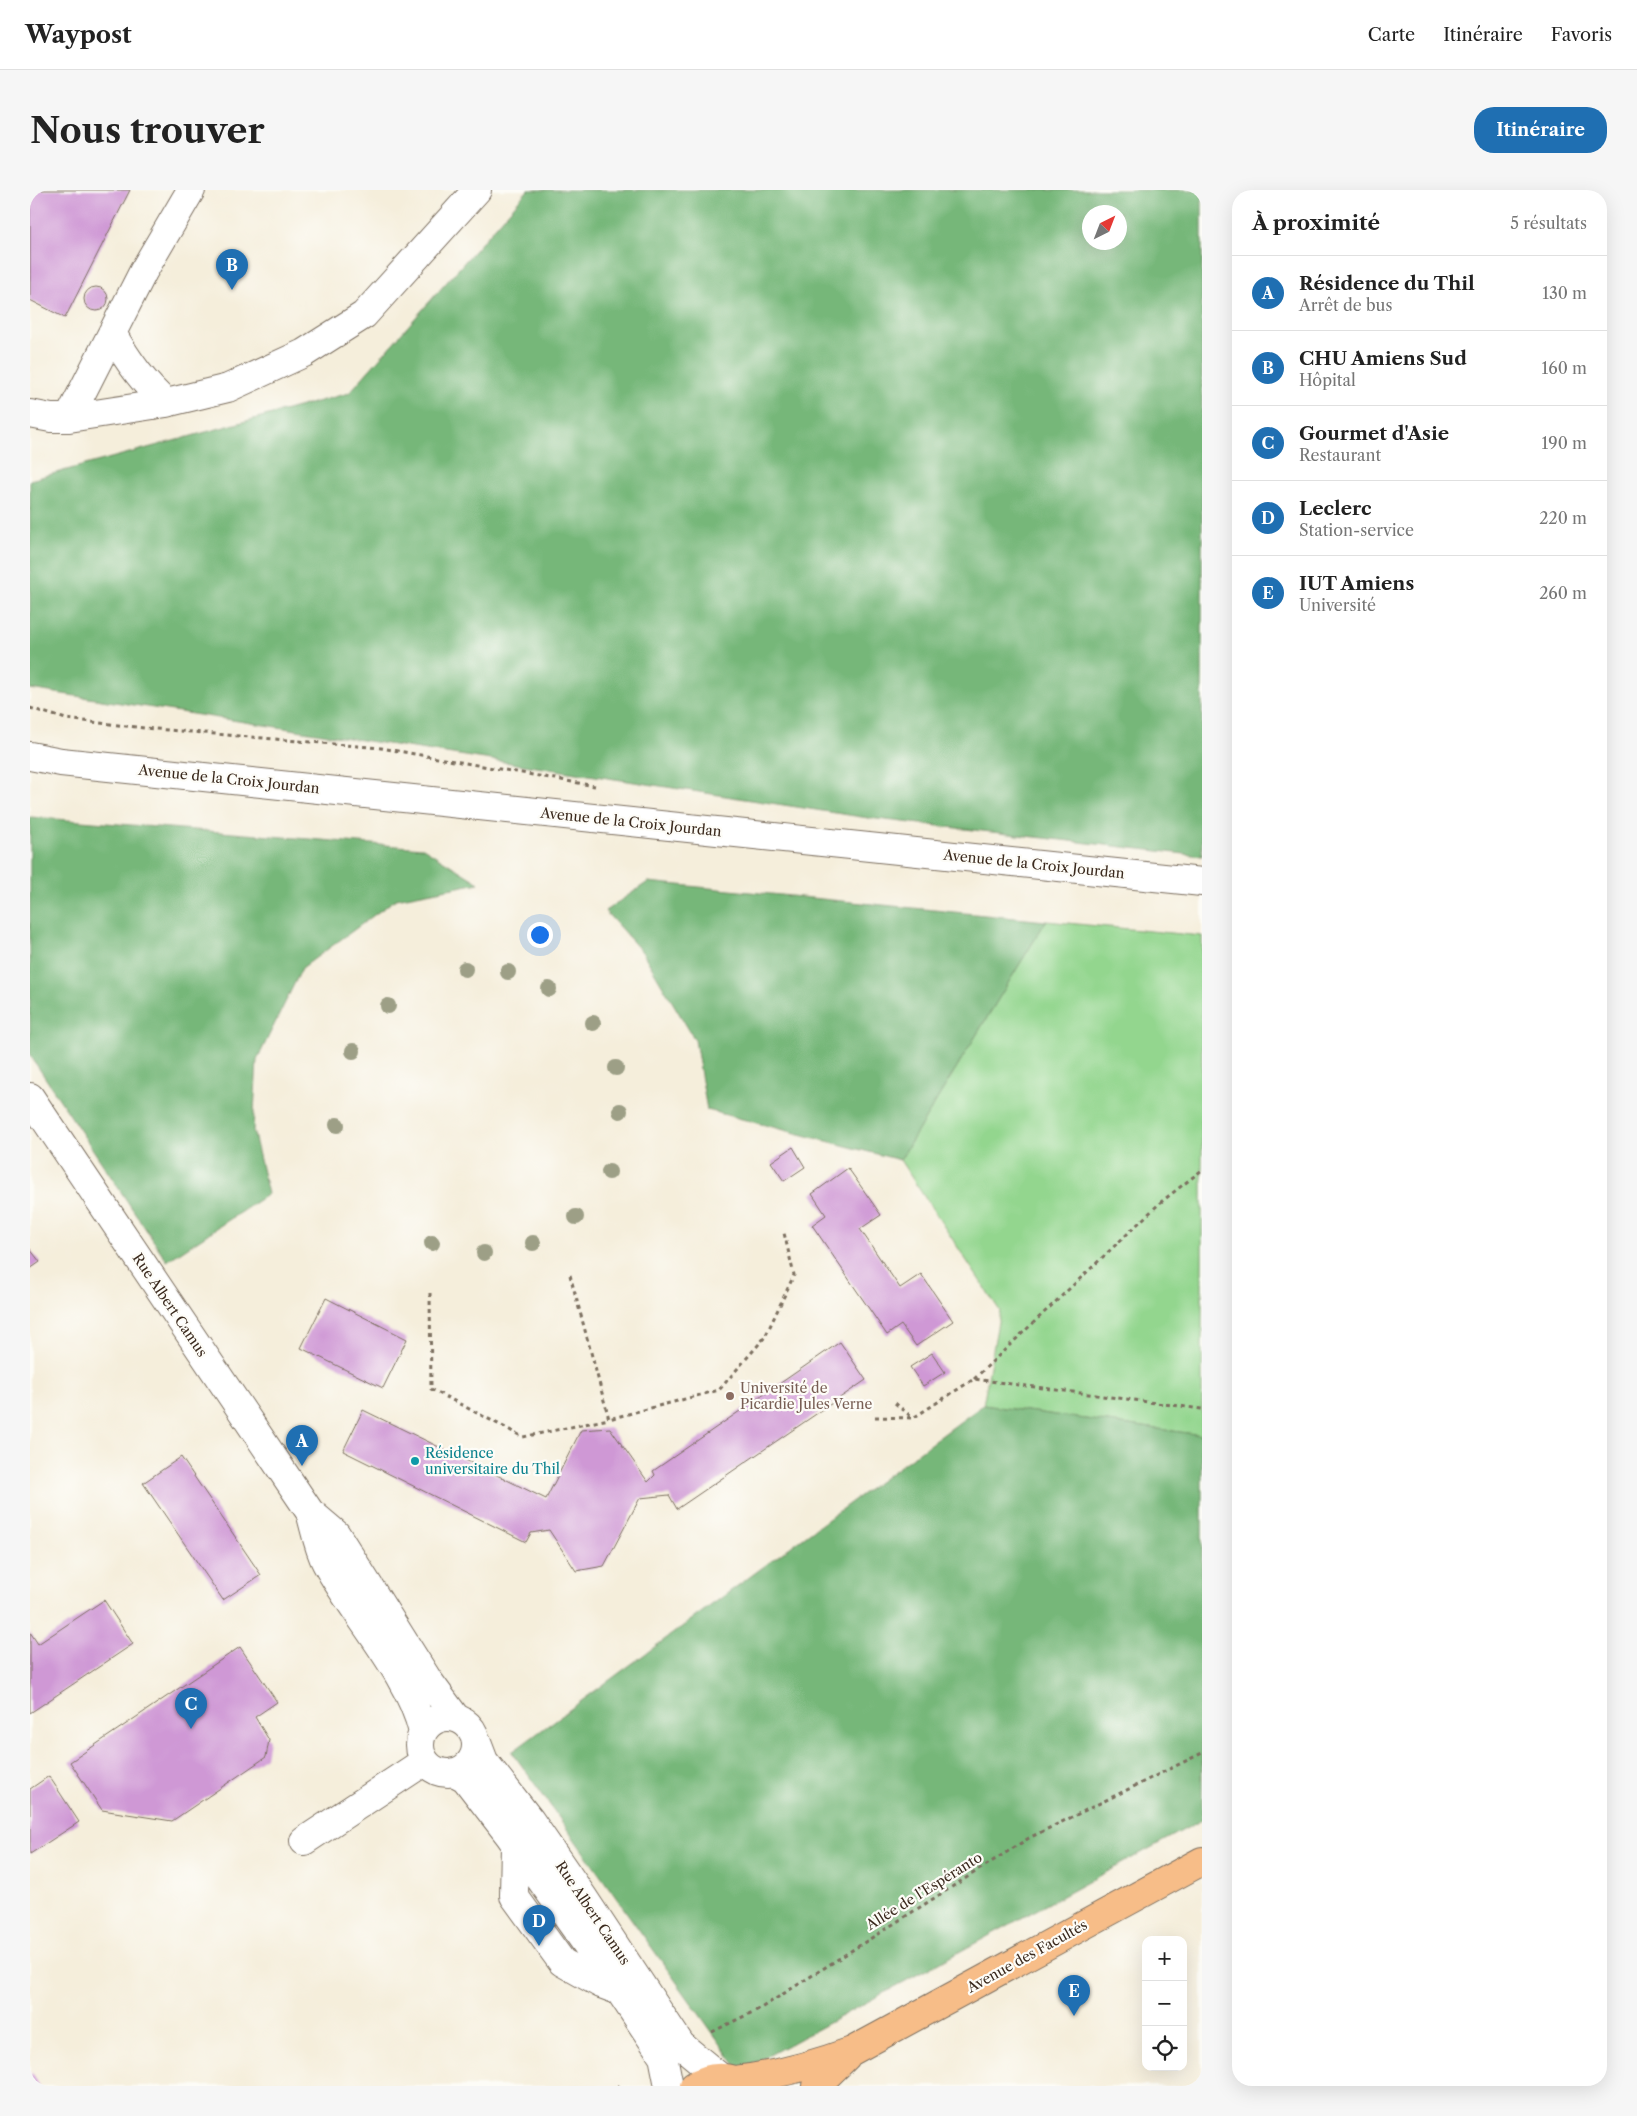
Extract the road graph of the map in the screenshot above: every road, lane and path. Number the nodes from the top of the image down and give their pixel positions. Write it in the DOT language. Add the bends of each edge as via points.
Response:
graph roads {
  1 [pos="191,190"];
  2 [pos="477,190"];
  3 [pos="112,333"];
  4 [pos="166,403"];
  5 [pos="30,414"];
  6 [pos="69,418"];
  7 [pos="30,708"];
  8 [pos="30,751"];
  9 [pos="30,756"];
  10 [pos="61,762"];
  11 [pos="602,787"];
  12 [pos="1202,882"];
  13 [pos="30,1097"];
  14 [pos="1202,1170"];
  15 [pos="784,1233"];
  16 [pos="570,1275"];
  17 [pos="430,1292"];
  18 [pos="974,1379"];
  19 [pos="895,1403"];
  20 [pos="1202,1410"];
  21 [pos="876,1417"];
  22 [pos="913,1418"];
  23 [pos="609,1420"];
  24 [pos="310,1512"];
  25 [pos="456,1718"];
  26 [pos="423,1732"];
  27 [pos="476,1740"];
  28 [pos="1202,1753"];
  29 [pos="425,1761"];
  30 [pos="454,1772"];
  31 [pos="304,1841"];
  32 [pos="1202,1861"];
  33 [pos="681,2044"];
  34 [pos="852,2051"];
  35 [pos="734,2081"];
  36 [pos="669,2086"];
  37 [pos="694,2086"];
  38 [pos="816,2086"];
  1 -- 3 [label="street"];
  2 -- 4 [label="street" via="364,315 304,353 237,384"];
  3 -- 4 [label="street" via="148,388"];
  3 -- 6 [label="street"];
  4 -- 6 [label="street"];
  5 -- 6 [label="street"];
  7 -- 11 [label="path" via="66,719 382,748"];
  8 -- 10 [label="street, Avenue de la Croix Jourdan"];
  9 -- 10 [label="street, Avenue de la Croix Jourdan"];
  10 -- 12 [label="street, Avenue de la Croix Jourdan"];
  13 -- 24 [label="street, Rue Albert Camus"];
  14 -- 18 [label="path" via="1161,1202"];
  15 -- 23 [label="path" via="794,1275 766,1337 720,1390"];
  16 -- 23 [label="path"];
  17 -- 23 [label="path" via="431,1389 523,1437"];
  18 -- 20 [label="path"];
  18 -- 22 [label="path"];
  19 -- 22 [label="path"];
  21 -- 22 [label="path"];
  24 -- 25 [label="street, Rue Albert Camus" via="336,1534 428,1680"];
  24 -- 26 [label="street, Rue Albert Camus" via="326,1562 406,1691 420,1718"];
  25 -- 26 [label="street" via="434,1721"];
  25 -- 27 [label="street" via="469,1727"];
  26 -- 29 [label="street" via="420,1747"];
  27 -- 30 [label="street" via="469,1764"];
  27 -- 33 [label="street, Rue Albert Camus" via="484,1761 530,1820"];
  28 -- 33 [label="path, Allée de l’Espéranto" via="1029,1838 761,2008"];
  29 -- 30 [label="street" via="438,1771"];
  29 -- 31 [label="street"];
  30 -- 36 [label="street, Rue Albert Camus" via="465,1778 515,1844 618,1990 662,2056"];
  32 -- 34 [label="main road, Avenue des Facultés"];
  33 -- 35 [label="street, Rue Albert Camus"];
  34 -- 35 [label="main road, Avenue des Facultés" via="799,2068"];
  34 -- 38 [label="main road, Avenue des Facultés"];
  35 -- 37 [label="main road, Avenue des Facultés" via="709,2079"];
}
